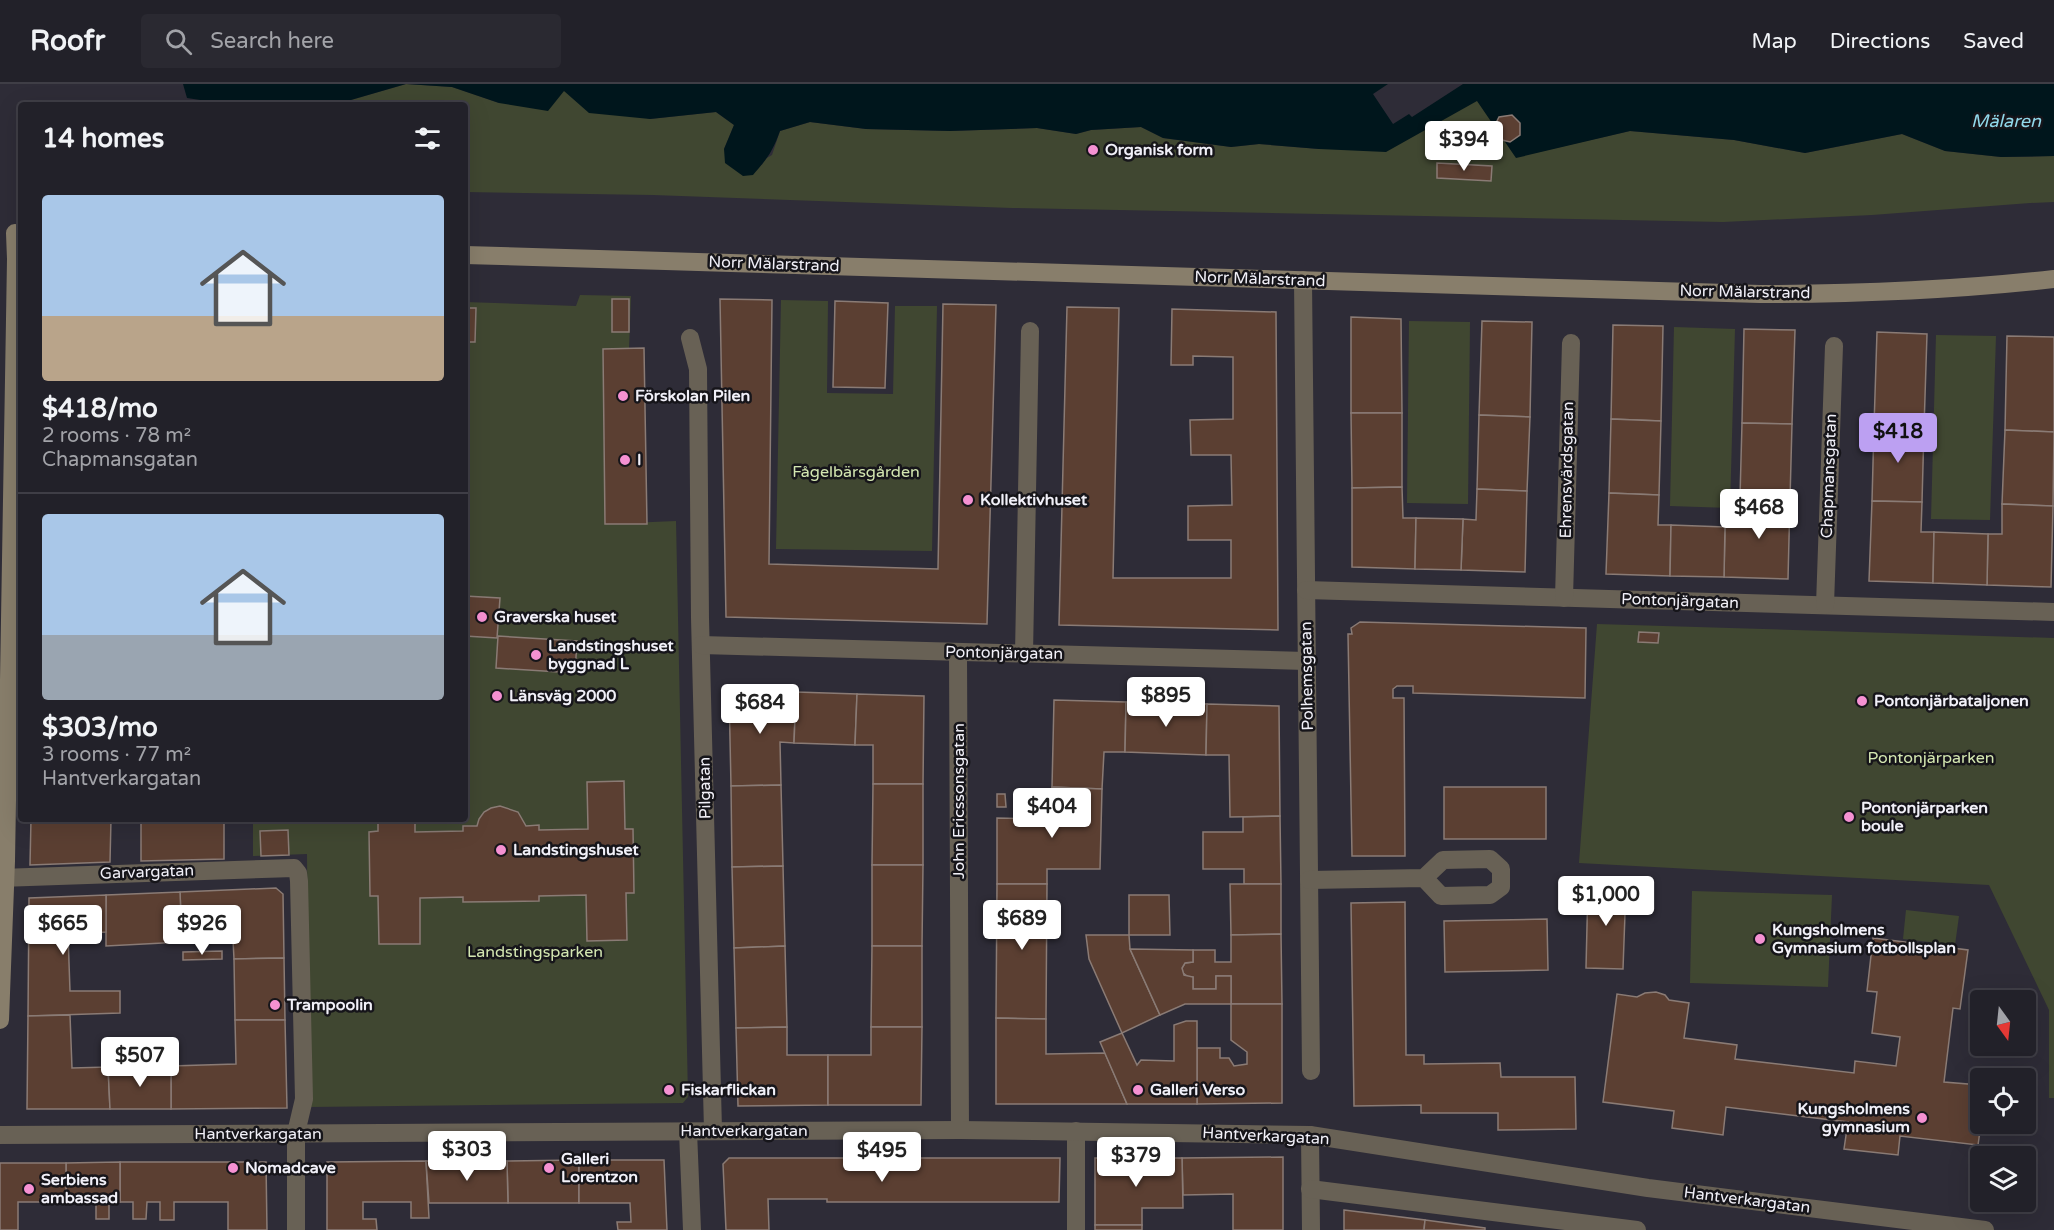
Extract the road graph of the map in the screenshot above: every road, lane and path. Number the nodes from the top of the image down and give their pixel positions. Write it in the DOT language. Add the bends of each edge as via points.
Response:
graph roads {
  1 [pos="12,234"];
  2 [pos="468,255"];
  3 [pos="12,260"];
  4 [pos="2054,279"];
  5 [pos="1303,280"];
  6 [pos="1030,331"];
  7 [pos="690,338"];
  8 [pos="1570,343"];
  9 [pos="1834,346"];
  10 [pos="1306,590"];
  11 [pos="1564,598"];
  12 [pos="1825,605"];
  13 [pos="2054,612"];
  14 [pos="701,645"];
  15 [pos="958,653"];
  16 [pos="1024,654"];
  17 [pos="1306,661"];
  18 [pos="3,877"];
  19 [pos="1424,878"];
  20 [pos="1309,880"];
  21 [pos="0,1020"];
  22 [pos="1311,1071"];
  23 [pos="713,1130"];
  24 [pos="960,1130"];
  25 [pos="688,1131"];
  26 [pos="1076,1131"];
  27 [pos="296,1133"];
  28 [pos="0,1135"];
  29 [pos="1310,1136"];
  30 [pos="1311,1189"];
  31 [pos="296,1230"];
  32 [pos="692,1230"];
  33 [pos="1076,1230"];
  34 [pos="1311,1230"];
  35 [pos="1637,1230"];
  36 [pos="1985,1230"];
  1 -- 3 [label="street"];
  2 -- 5 [label="street, Norr Mälarstrand"];
  3 -- 18 [label="street"];
  4 -- 5 [label="street, Norr Mälarstrand" via="1834,294"];
  5 -- 10 [label="street, Polhemsgatan"];
  6 -- 16 [label="street"];
  7 -- 14 [label="street, Pilgatan" via="698,369"];
  8 -- 11 [label="street, Ehrensvärdsgatan"];
  9 -- 12 [label="street, Chapmansgatan"];
  10 -- 11 [label="street, Pontonjärgatan"];
  10 -- 17 [label="street, Polhemsgatan"];
  11 -- 12 [label="street, Pontonjärgatan"];
  12 -- 13 [label="street, Pontonjärgatan"];
  14 -- 15 [label="street, Pontonjärgatan"];
  14 -- 23 [label="street, Pilgatan"];
  15 -- 16 [label="street, Pontonjärgatan"];
  15 -- 24 [label="street, John Ericssonsgatan"];
  16 -- 17 [label="street, Pontonjärgatan"];
  17 -- 20 [label="street, Polhemsgatan"];
  18 -- 21 [label="street"];
  18 -- 27 [label="street, Garvargatan" via="294,868 299,881 304,1099"];
  19 -- 20 [label="street"];
  20 -- 22 [label="street, Polhemsgatan"];
  23 -- 24 [label="street, Hantverkargatan"];
  23 -- 25 [label="street, Hantverkargatan"];
  24 -- 26 [label="street, Hantverkargatan"];
  25 -- 27 [label="street, Hantverkargatan"];
  25 -- 32 [label="street"];
  26 -- 29 [label="street, Hantverkargatan"];
  26 -- 33 [label="street"];
  27 -- 28 [label="street, Hantverkargatan"];
  27 -- 31 [label="street"];
  29 -- 30 [label="street"];
  29 -- 36 [label="street, Hantverkargatan" via="1648,1188"];
  30 -- 34 [label="street"];
  30 -- 35 [label="street"];
}
